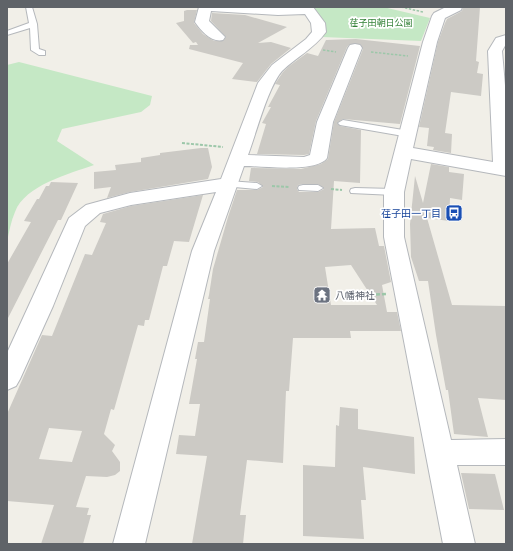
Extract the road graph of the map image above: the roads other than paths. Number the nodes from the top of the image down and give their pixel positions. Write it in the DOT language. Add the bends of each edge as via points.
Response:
graph roads {
  1 [pos="29,7"];
  2 [pos="205,7"];
  3 [pos="211,7"];
  4 [pos="456,7"];
  5 [pos="307,8"];
  6 [pos="33,24"];
  7 [pos="7,33"];
  8 [pos="218,37"];
  9 [pos="506,39"];
  10 [pos="354,49"];
  11 [pos="42,53"];
  12 [pos="343,123"];
  13 [pos="407,143"];
  14 [pos="240,154"];
  15 [pos="505,170"];
  16 [pos="228,184"];
  17 [pos="257,186"];
  18 [pos="303,188"];
  19 [pos="318,188"];
  20 [pos="355,191"];
  21 [pos="394,192"];
  22 [pos="7,379"];
  23 [pos="506,452"];
  24 [pos="441,453"];
  25 [pos="128,544"];
  26 [pos="459,544"];
  1 -- 6 [label="lane"];
  2 -- 8 [label="street" via="202,22"];
  3 -- 5 [label="street" via="278,11"];
  4 -- 13 [label="street" via="439,16 426,58"];
  5 -- 14 [label="street" via="318,23 319,32 311,42 277,68 266,83"];
  6 -- 7 [label="lane"];
  6 -- 11 [label="lane" via="35,50"];
  9 -- 15 [label="street" via="501,41 495,51"];
  10 -- 14 [label="street" via="325,122 318,158 305,162"];
  12 -- 13 [label="lane"];
  13 -- 15 [label="street"];
  13 -- 21 [label="street"];
  14 -- 16 [label="street"];
  16 -- 17 [label="lane"];
  16 -- 22 [label="street" via="130,199 93,209 76,223"];
  16 -- 25 [label="street" via="203,251"];
  18 -- 19 [label="lane"];
  20 -- 21 [label="lane"];
  21 -- 24 [label="street" via="394,237"];
  23 -- 24 [label="street"];
  24 -- 26 [label="street"];
}
